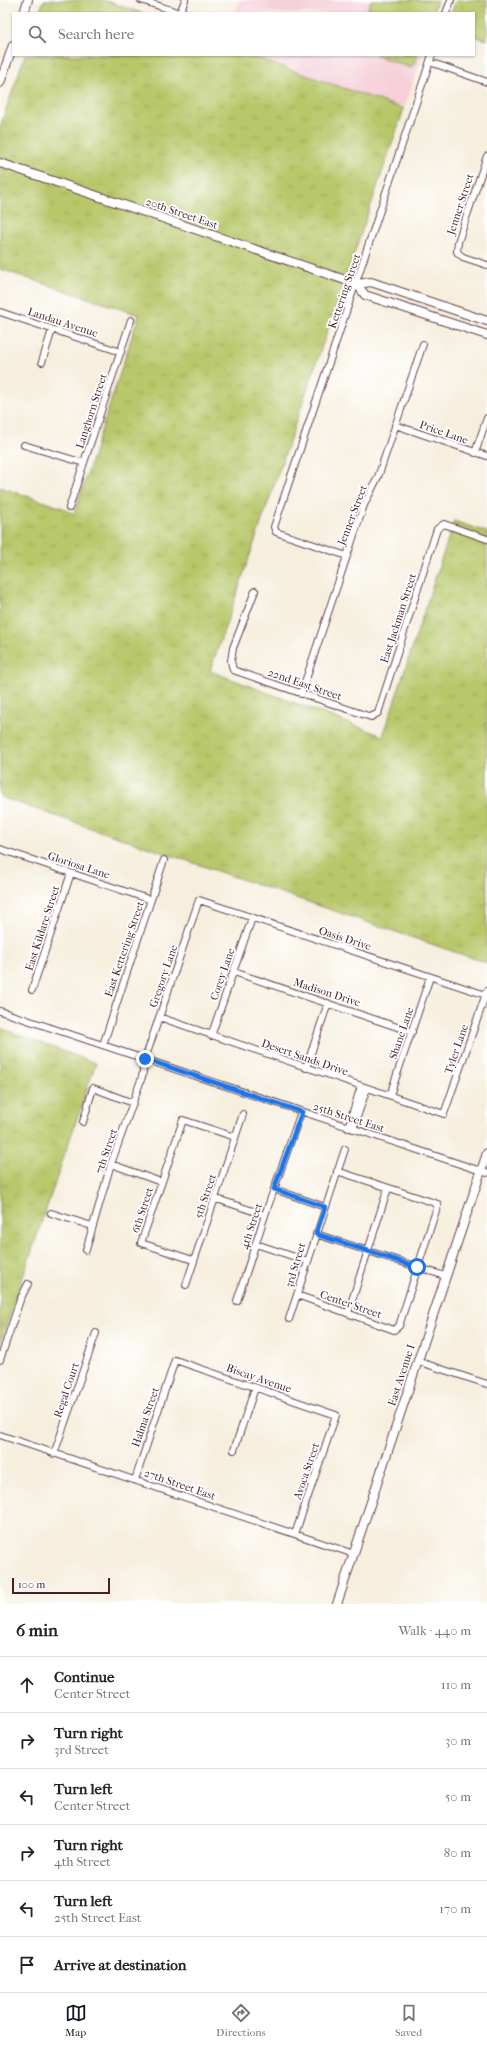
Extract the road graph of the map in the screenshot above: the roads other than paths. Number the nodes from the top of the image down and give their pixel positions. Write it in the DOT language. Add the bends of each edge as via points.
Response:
graph roads {
  1 [pos="28,0"];
  2 [pos="141,0"];
  3 [pos="185,0"];
  4 [pos="451,0"];
  5 [pos="24,12"];
  6 [pos="177,12"];
  7 [pos="180,12"];
  8 [pos="446,12"];
  9 [pos="12,48"];
  10 [pos="432,56"];
  11 [pos="430,62"];
  12 [pos="487,82"];
  13 [pos="0,83"];
  14 [pos="487,156"];
  15 [pos="0,163"];
  16 [pos="487,265"];
  17 [pos="357,284"];
  18 [pos="0,312"];
  19 [pos="132,320"];
  20 [pos="487,320"];
  21 [pos="52,330"];
  22 [pos="487,335"];
  23 [pos="423,344"];
  24 [pos="121,352"];
  25 [pos="42,362"];
  26 [pos="487,418"];
  27 [pos="395,425"];
  28 [pos="24,445"];
  29 [pos="475,453"];
  30 [pos="487,456"];
  31 [pos="84,463"];
  32 [pos="69,508"];
  33 [pos="487,539"];
  34 [pos="347,556"];
  35 [pos="255,592"];
  36 [pos="301,694"];
  37 [pos="371,717"];
  38 [pos="0,849"];
  39 [pos="164,860"];
  40 [pos="71,872"];
  41 [pos="151,900"];
  42 [pos="199,900"];
  43 [pos="252,918"];
  44 [pos="234,972"];
  45 [pos="430,977"];
  46 [pos="32,990"];
  47 [pos="486,993"];
  48 [pos="328,1002"];
  49 [pos="0,1011"];
  50 [pos="159,1017"];
  51 [pos="412,1032"];
  52 [pos="211,1036"];
  53 [pos="102,1045"];
  54 [pos="145,1059"];
  55 [pos="306,1068"];
  56 [pos="364,1087"];
  57 [pos="390,1095"];
  58 [pos="133,1103"];
  59 [pos="302,1112"];
  60 [pos="243,1114"];
  61 [pos="444,1114"];
  62 [pos="83,1122"];
  63 [pos="351,1128"];
  64 [pos="235,1137"];
  65 [pos="345,1149"];
  66 [pos="487,1153"];
  67 [pos="111,1164"];
  68 [pos="337,1171"];
  69 [pos="484,1172"];
  70 [pos="161,1182"];
  71 [pos="388,1188"];
  72 [pos="274,1189"];
  73 [pos="214,1198"];
  74 [pos="325,1207"];
  75 [pos="51,1213"];
  76 [pos="265,1215"];
  77 [pos="92,1226"];
  78 [pos="316,1234"];
  79 [pos="256,1244"];
  80 [pos="86,1250"];
  81 [pos="367,1251"];
  82 [pos="193,1260"];
  83 [pos="307,1261"];
  84 [pos="417,1267"];
  85 [pos="445,1276"];
  86 [pos="28,1284"];
  87 [pos="186,1285"];
  88 [pos="296,1295"];
  89 [pos="237,1301"];
  90 [pos="348,1313"];
  91 [pos="289,1319"];
  92 [pos="96,1333"];
  93 [pos="0,1360"];
  94 [pos="175,1360"];
  95 [pos="417,1362"];
  96 [pos="487,1384"];
  97 [pos="255,1388"];
  98 [pos="336,1415"];
  99 [pos="0,1435"];
  100 [pos="234,1450"];
  101 [pos="54,1454"];
  102 [pos="135,1480"];
  103 [pos="295,1534"];
  104 [pos="354,1554"];
  105 [pos="337,1604"];
  1 -- 5 [label="main road"];
  2 -- 6 [label="street"];
  3 -- 7 [label="street"];
  4 -- 8 [label="street"];
  9 -- 13 [label="main road"];
  10 -- 11 [label="street, Kettering Street"];
  11 -- 12 [label="street"];
  11 -- 17 [label="street, Kettering Street"];
  14 -- 16 [label="street, Jenner Street" via="458,242 457,252 463,257"];
  15 -- 17 [label="main road, 20th Street East"];
  17 -- 20 [label="main road, 20th Street East" via="371,282"];
  17 -- 22 [label="main road, 20th Street East" via="365,296"];
  17 -- 34 [label="street, Kettering Street" via="274,527 276,532"];
  18 -- 21 [label="street, Landau Avenue"];
  19 -- 24 [label="street, Langhorn Street"];
  21 -- 24 [label="street, Landau Avenue"];
  21 -- 25 [label="street"];
  23 -- 27 [label="street, Jenner Street"];
  24 -- 31 [label="street, Langhorn Street"];
  26 -- 29 [label="street"];
  27 -- 29 [label="street, Price Lane"];
  27 -- 34 [label="street, Jenner Street"];
  28 -- 31 [label="street"];
  29 -- 30 [label="street, Price Lane"];
  31 -- 32 [label="street, Langhorn Street"];
  33 -- 37 [label="street, East Jackman Street" via="444,524 438,529 378,713"];
  34 -- 36 [label="street, Jenner Street"];
  35 -- 36 [label="street, 22nd East Street" via="233,648 231,661 234,670"];
  36 -- 37 [label="street, 22nd East Street"];
  38 -- 40 [label="street, Gloriosa Lane"];
  39 -- 41 [label="street, East Kettering Street"];
  40 -- 41 [label="street, Gloriosa Lane"];
  40 -- 46 [label="street, East Kildare Street"];
  41 -- 53 [label="street, East Kettering Street"];
  42 -- 43 [label="street, Oasis Drive"];
  42 -- 50 [label="street, Gregory Lane"];
  43 -- 44 [label="street, Corey Lane"];
  43 -- 45 [label="street, Oasis Drive"];
  44 -- 48 [label="street, Madison Drive"];
  44 -- 52 [label="street, Corey Lane"];
  45 -- 47 [label="street, Oasis Drive"];
  45 -- 51 [label="street, Shane Lane"];
  47 -- 61 [label="street, Tyler Lane"];
  48 -- 51 [label="street, Madison Drive"];
  48 -- 55 [label="street"];
  49 -- 53 [label="street, 25th Street East"];
  50 -- 52 [label="street, Desert Sands Drive"];
  50 -- 54 [label="street, Gregory Lane"];
  51 -- 57 [label="street, Shane Lane"];
  52 -- 55 [label="street, Desert Sands Drive"];
  53 -- 54 [label="street, 25th Street East"];
  54 -- 58 [label="street, 7th Street"];
  54 -- 59 [label="street, 25th Street East"];
  55 -- 56 [label="street, Desert Sands Drive"];
  56 -- 57 [label="street, Desert Sands Drive"];
  56 -- 63 [label="street"];
  57 -- 61 [label="street, Desert Sands Drive"];
  58 -- 62 [label="street" via="93,1088"];
  58 -- 67 [label="street, 7th Street"];
  59 -- 63 [label="street, 25th Street East"];
  59 -- 72 [label="street, 4th Street"];
  60 -- 64 [label="street, 5th Street"];
  63 -- 69 [label="street, 25th Street East"];
  64 -- 70 [label="street, 6th Street" via="183,1120"];
  64 -- 73 [label="street, 5th Street"];
  65 -- 68 [label="street, 3rd Street"];
  66 -- 69 [label="main road, East Avenue I"];
  67 -- 70 [label="street"];
  67 -- 77 [label="street, 7th Street"];
  68 -- 71 [label="street"];
  68 -- 74 [label="street, 3rd Street"];
  69 -- 85 [label="main road, East Avenue I"];
  70 -- 82 [label="street, 6th Street" via="141,1243"];
  71 -- 81 [label="street"];
  71 -- 84 [label="street" via="438,1204"];
  72 -- 74 [label="street"];
  72 -- 76 [label="street, 4th Street"];
  73 -- 76 [label="street"];
  73 -- 82 [label="street, 5th Street"];
  74 -- 78 [label="street, 3rd Street"];
  75 -- 77 [label="street"];
  76 -- 79 [label="street, 4th Street"];
  77 -- 80 [label="street, 7th Street"];
  78 -- 81 [label="street"];
  78 -- 83 [label="street, 3rd Street"];
  79 -- 83 [label="street"];
  79 -- 89 [label="street, 4th Street"];
  81 -- 84 [label="street"];
  81 -- 90 [label="street"];
  82 -- 87 [label="street, 5th Street"];
  83 -- 88 [label="street, 3rd Street"];
  84 -- 85 [label="street"];
  84 -- 90 [label="street, Center Street" via="399,1326 394,1330"];
  85 -- 95 [label="main road, East Avenue I"];
  86 -- 93 [label="street"];
  88 -- 90 [label="street, Center Street"];
  88 -- 91 [label="street, 3rd Street"];
  92 -- 101 [label="street, Regal Court"];
  94 -- 97 [label="street, Biscay Avenue"];
  94 -- 102 [label="street, Halma Street"];
  95 -- 96 [label="street"];
  95 -- 104 [label="main road, East Avenue I"];
  97 -- 98 [label="street, Biscay Avenue"];
  97 -- 100 [label="street"];
  98 -- 103 [label="street, Avoca Street"];
  99 -- 101 [label="street, 27th Street East"];
  101 -- 102 [label="street, 27th Street East"];
  102 -- 103 [label="street, 27th Street East"];
  103 -- 104 [label="street, 27th Street East"];
  104 -- 105 [label="main road, East Avenue I"];
}
